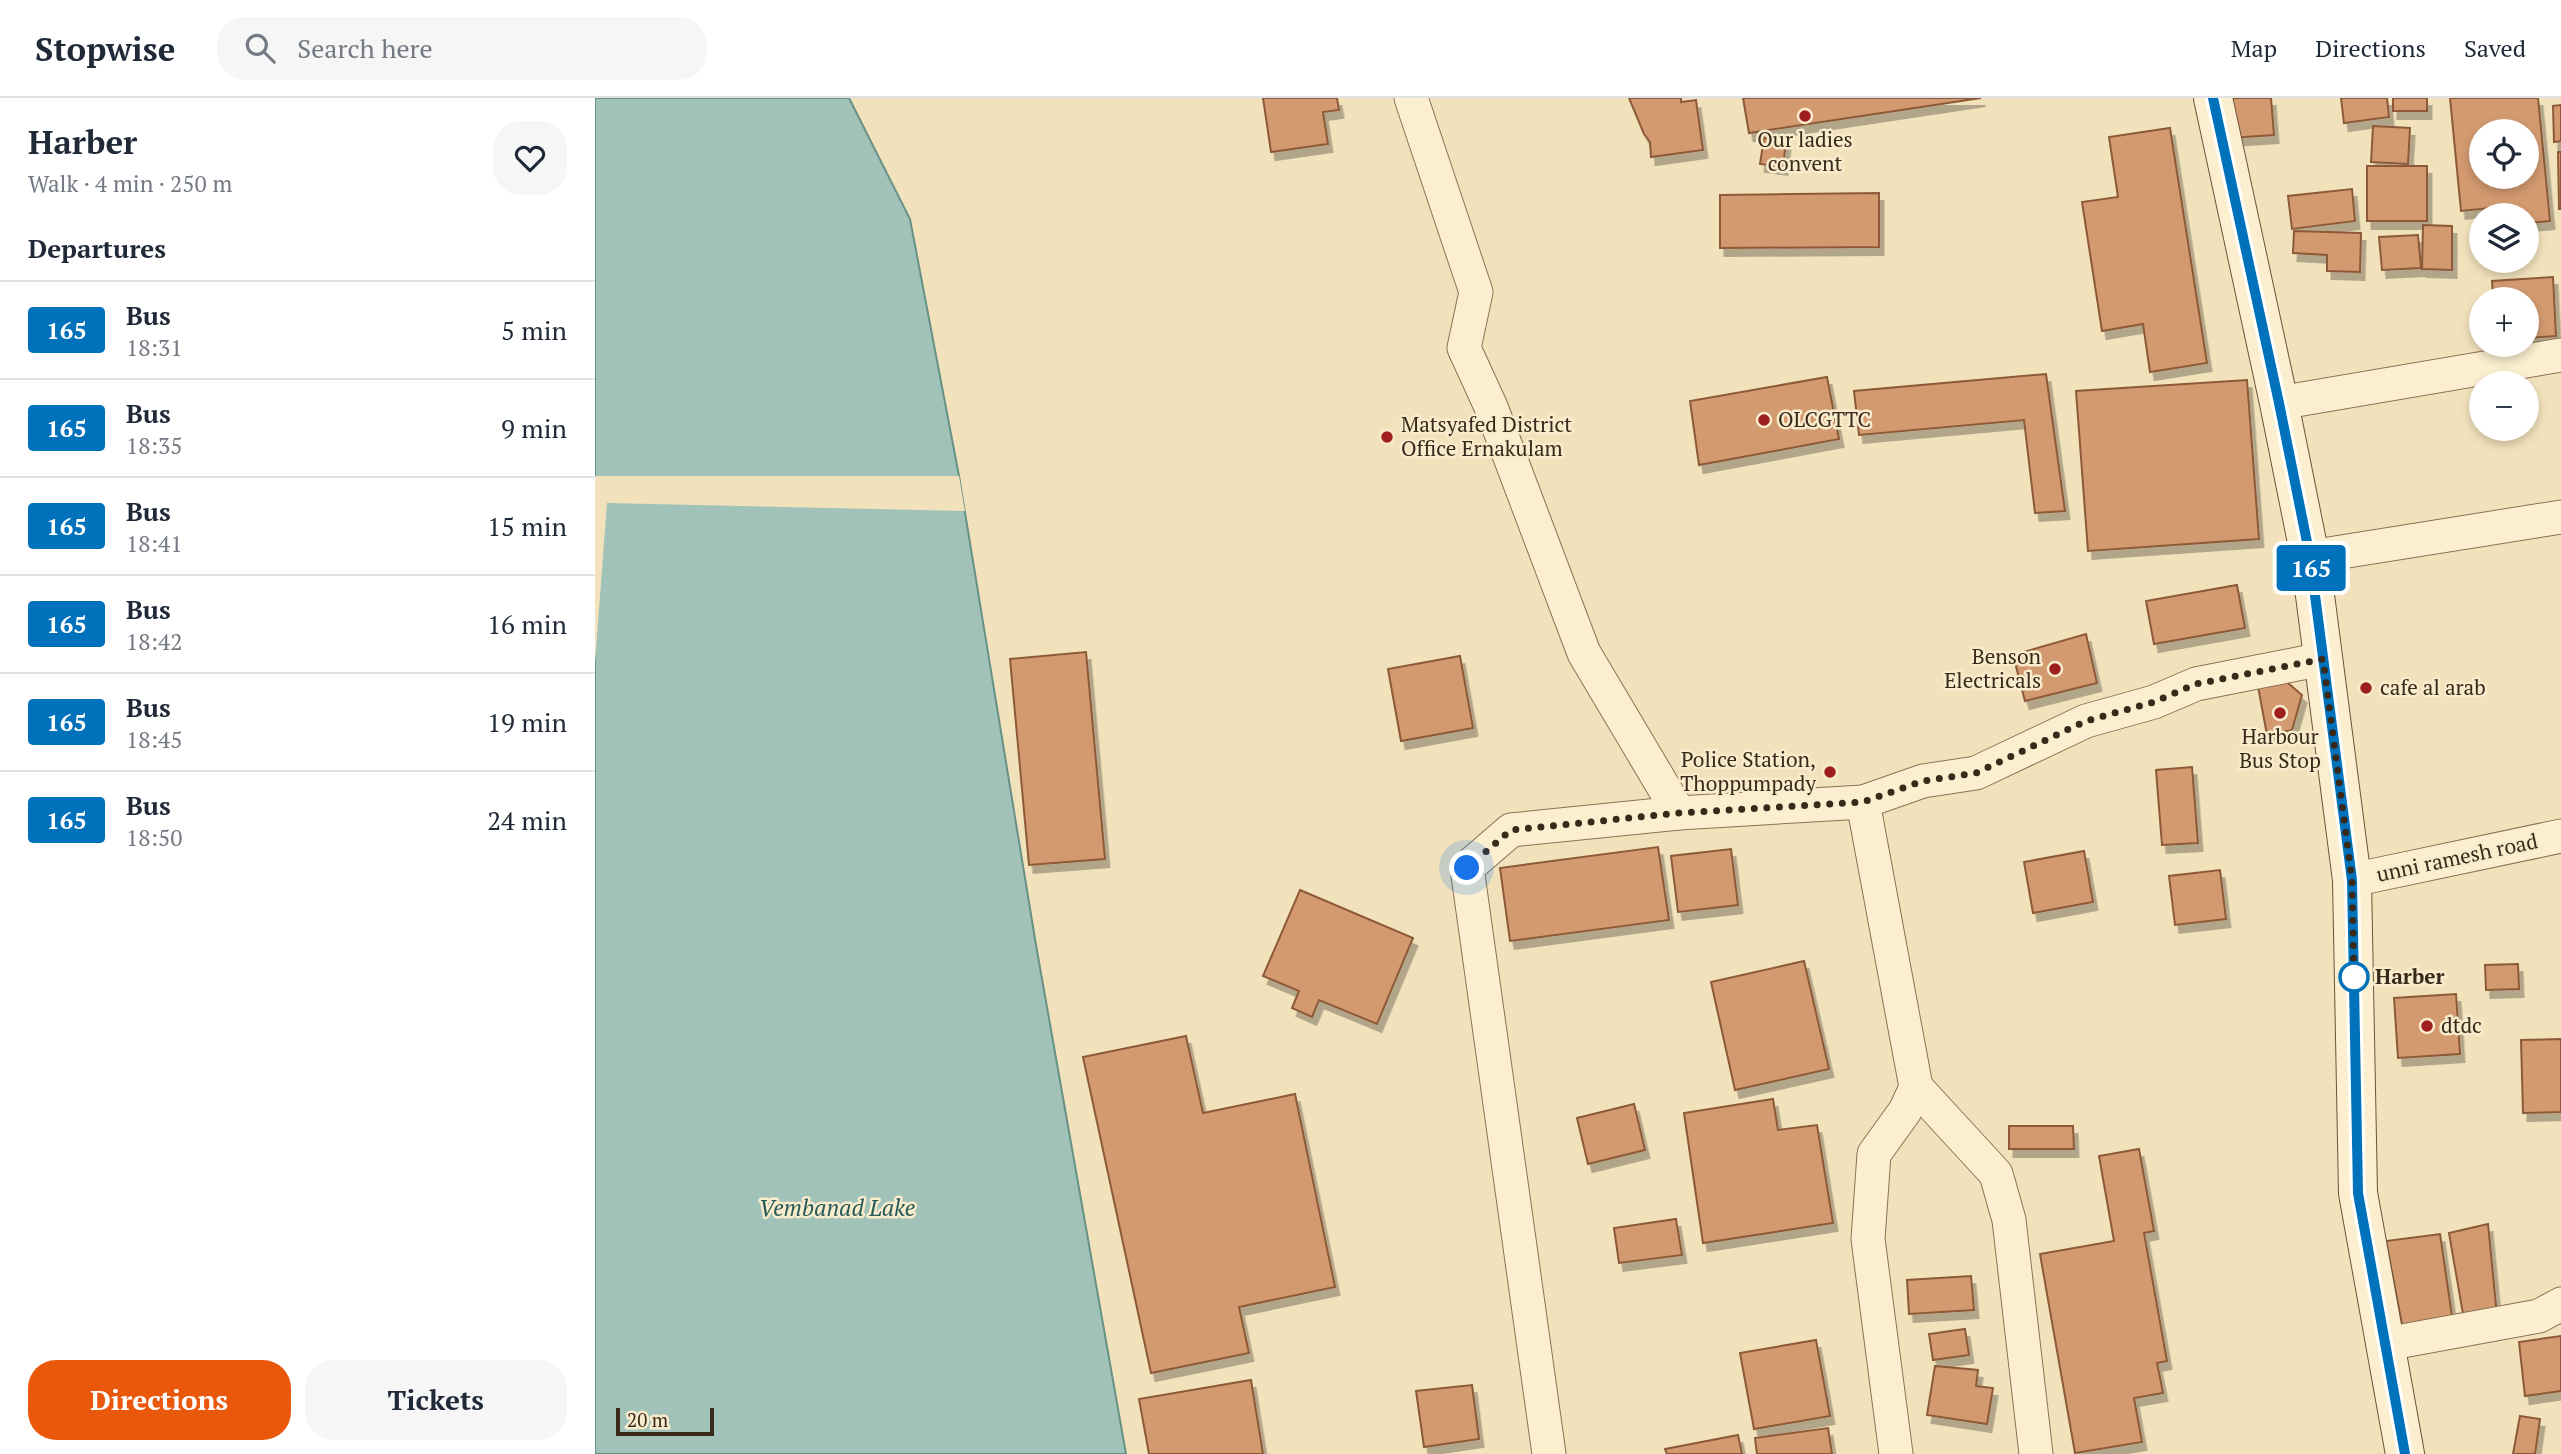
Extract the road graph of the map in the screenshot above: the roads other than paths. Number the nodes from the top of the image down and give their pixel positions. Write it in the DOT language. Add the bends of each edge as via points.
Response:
graph roads {
  1 [pos="1411,98"];
  2 [pos="2213,98"];
  3 [pos="2561,355"];
  4 [pos="2279,403"];
  5 [pos="2561,517"];
  6 [pos="2310,557"];
  7 [pos="2323,659"];
  8 [pos="1863,802"];
  9 [pos="1679,813"];
  10 [pos="2561,836"];
  11 [pos="2352,880"];
  12 [pos="1916,1087"];
  13 [pos="2561,1304"];
  14 [pos="2386,1344"];
  15 [pos="1549,1454"];
  16 [pos="1896,1454"];
  17 [pos="2036,1454"];
  18 [pos="2405,1454"];
  1 -- 9 [label="street" via="1476,292 1464,348 1491,407 1584,653"];
  2 -- 4 [label="main road"];
  3 -- 4 [label="street"];
  4 -- 6 [label="main road"];
  5 -- 6 [label="street"];
  6 -- 7 [label="main road"];
  7 -- 8 [label="street" via="2196,684 2154,702 2086,721 1976,773 1923,781"];
  7 -- 11 [label="main road"];
  8 -- 9 [label="street"];
  8 -- 12 [label="street"];
  9 -- 15 [label="street" via="1511,830 1467,868"];
  10 -- 11 [label="street, unni ramesh road"];
  11 -- 14 [label="main road" via="2358,1193"];
  12 -- 16 [label="street" via="1874,1154 1868,1239"];
  12 -- 17 [label="street" via="1996,1174 2009,1220"];
  13 -- 14 [label="street" via="2539,1316"];
  14 -- 18 [label="main road"];
}
